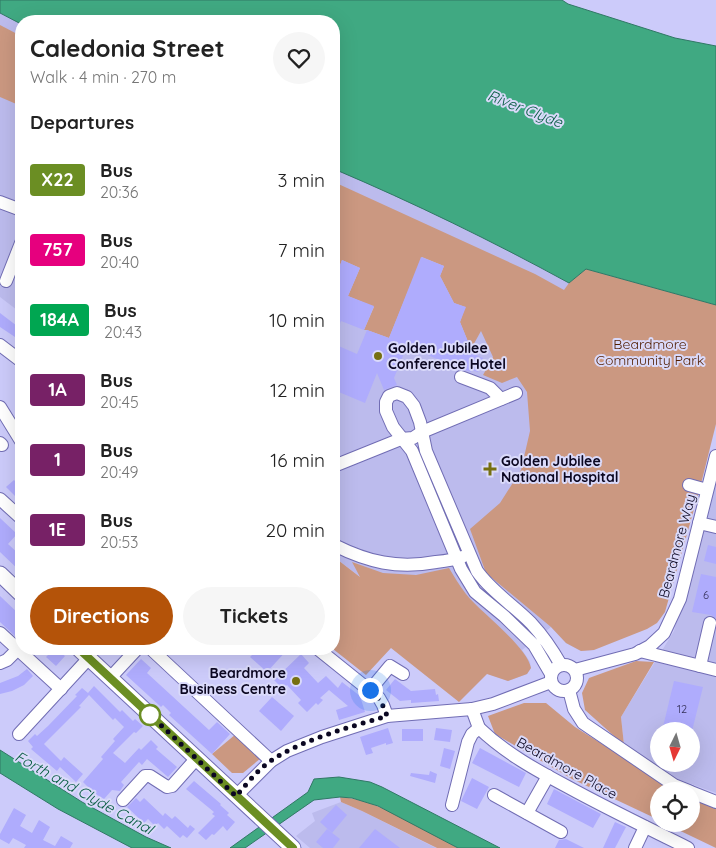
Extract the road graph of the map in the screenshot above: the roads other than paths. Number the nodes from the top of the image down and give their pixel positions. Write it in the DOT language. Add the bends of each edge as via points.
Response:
graph roads {
  1 [pos="0,202"];
  2 [pos="15,208"];
  3 [pos="15,258"];
  4 [pos="6,281"];
  5 [pos="1,346"];
  6 [pos="15,356"];
  7 [pos="461,377"];
  8 [pos="516,393"];
  9 [pos="501,399"];
  10 [pos="2,416"];
  11 [pos="15,432"];
  12 [pos="422,432"];
  13 [pos="401,439"];
  14 [pos="716,456"];
  15 [pos="340,464"];
  16 [pos="690,485"];
  17 [pos="707,490"];
  18 [pos="0,499"];
  19 [pos="15,513"];
  20 [pos="699,523"];
  21 [pos="716,527"];
  22 [pos="340,547"];
  23 [pos="469,554"];
  24 [pos="456,559"];
  25 [pos="0,574"];
  26 [pos="15,588"];
  27 [pos="710,623"];
  28 [pos="0,634"];
  29 [pos="15,646"];
  30 [pos="640,651"];
  31 [pos="15,652"];
  32 [pos="24,655"];
  33 [pos="83,655"];
  34 [pos="86,655"];
  35 [pos="131,655"];
  36 [pos="157,655"];
  37 [pos="326,655"];
  38 [pos="0,663"];
  39 [pos="560,665"];
  40 [pos="700,666"];
  41 [pos="575,670"];
  42 [pos="716,670"];
  43 [pos="403,674"];
  44 [pos="110,678"];
  45 [pos="551,678"];
  46 [pos="61,689"];
  47 [pos="370,690"];
  48 [pos="569,690"];
  49 [pos="472,709"];
  50 [pos="387,716"];
  51 [pos="479,728"];
  52 [pos="19,734"];
  53 [pos="196,759"];
  54 [pos="270,761"];
  55 [pos="548,776"];
  56 [pos="670,782"];
  57 [pos="494,795"];
  58 [pos="236,796"];
  59 [pos="700,796"];
  60 [pos="123,800"];
  61 [pos="716,802"];
  62 [pos="452,805"];
  63 [pos="527,813"];
  64 [pos="645,827"];
  65 [pos="561,832"];
  66 [pos="292,848"];
  67 [pos="635,848"];
  68 [pos="688,848"];
  1 -- 2 [label="street"];
  3 -- 4 [label="street"];
  5 -- 6 [label="street"];
  7 -- 9 [label="street" via="490,388"];
  8 -- 9 [label="street"];
  9 -- 12 [label="street"];
  10 -- 11 [label="street"];
  12 -- 13 [label="street" via="413,438"];
  12 -- 13 [label="street" via="414,406 407,397 397,393 389,396 386,410"];
  12 -- 23 [label="street" via="426,451"];
  13 -- 15 [label="street"];
  13 -- 24 [label="street" via="412,451"];
  14 -- 17 [label="street, Beardmore Way"];
  16 -- 17 [label="street"];
  17 -- 20 [label="street, Beardmore Way"];
  18 -- 19 [label="street"];
  20 -- 21 [label="street"];
  20 -- 30 [label="street, Beardmore Way" via="680,599 671,620 664,633"];
  22 -- 24 [label="street" via="354,555 398,565"];
  23 -- 24 [label="street"];
  23 -- 39 [label="street" via="485,582 536,629"];
  24 -- 45 [label="street" via="475,592 534,645"];
  25 -- 26 [label="main road"];
  27 -- 40 [label="street"];
  28 -- 29 [label="street"];
  30 -- 40 [label="street"];
  30 -- 41 [label="street, Beardmore Way"];
  31 -- 38 [label="street"];
  32 -- 46 [label="street"];
  33 -- 46 [label="street"];
  34 -- 44 [label="main road"];
  35 -- 44 [label="street"];
  36 -- 54 [label="street"];
  37 -- 47 [label="street"];
  39 -- 41 [label="street" via="569,665"];
  39 -- 45 [label="street" via="553,670"];
  40 -- 42 [label="street"];
  41 -- 48 [label="street" via="577,682"];
  43 -- 47 [label="street" via="390,666"];
  44 -- 53 [label="main road"];
  45 -- 48 [label="street" via="557,689"];
  45 -- 49 [label="street" via="509,698"];
  46 -- 52 [label="street"];
  47 -- 50 [label="street" via="384,705"];
  48 -- 56 [label="street" via="574,709 583,723"];
  49 -- 50 [label="street"];
  49 -- 51 [label="street"];
  50 -- 54 [label="street" via="322,737"];
  51 -- 55 [label="street, Beardmore Place" via="508,752"];
  51 -- 62 [label="street" via="468,742"];
  53 -- 58 [label="main road"];
  53 -- 60 [label="street" via="172,786 167,787 145,776"];
  54 -- 58 [label="street"];
  55 -- 63 [label="street"];
  55 -- 64 [label="street, Beardmore Place"];
  57 -- 63 [label="street"];
  58 -- 66 [label="main road"];
  59 -- 61 [label="street"];
  63 -- 65 [label="street"];
  64 -- 67 [label="street"];
  64 -- 68 [label="street, Beardmore Place"];
}
